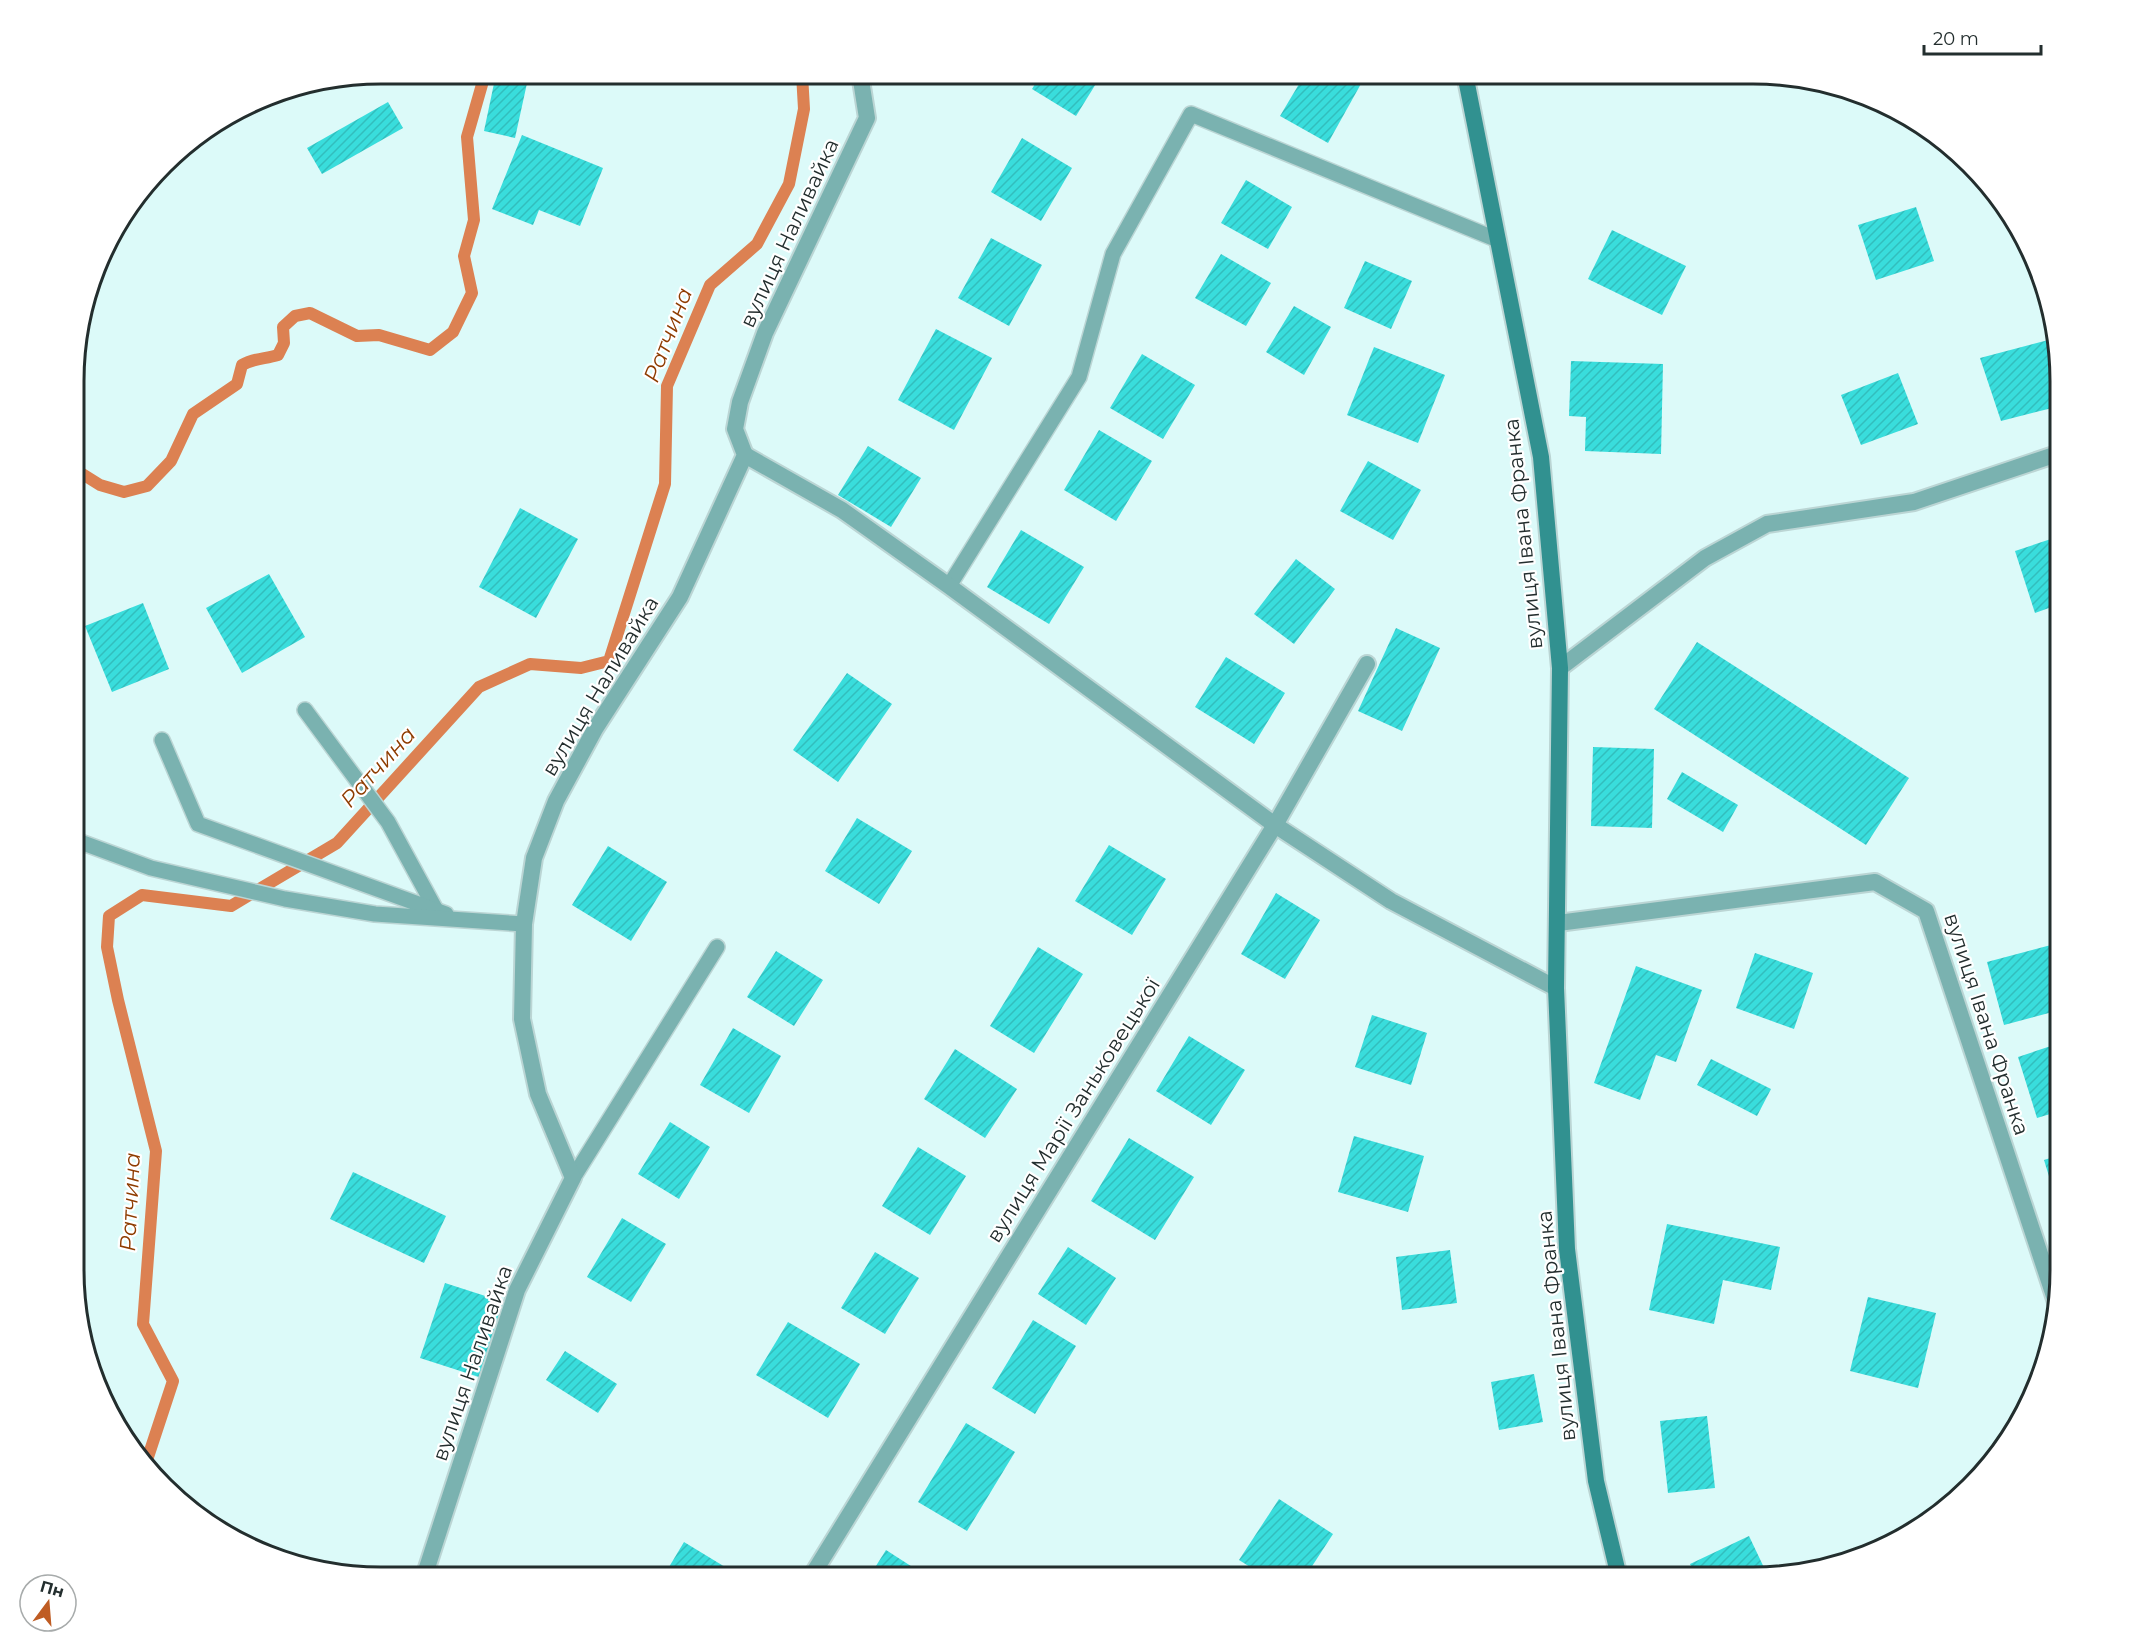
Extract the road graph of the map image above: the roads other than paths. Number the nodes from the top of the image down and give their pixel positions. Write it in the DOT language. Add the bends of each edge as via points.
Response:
graph roads {
  1 [pos="862,84"];
  2 [pos="1467,84"];
  3 [pos="1498,240"];
  4 [pos="745,454"];
  5 [pos="2050,456"];
  6 [pos="949,586"];
  7 [pos="1367,664"];
  8 [pos="1560,668"];
  9 [pos="305,710"];
  10 [pos="162,740"];
  11 [pos="1275,825"];
  12 [pos="84,843"];
  13 [pos="436,910"];
  14 [pos="463,920"];
  15 [pos="1558,923"];
  16 [pos="524,924"];
  17 [pos="717,947"];
  18 [pos="1556,988"];
  19 [pos="573,1178"];
  20 [pos="2049,1285"];
  21 [pos="427,1567"];
  22 [pos="817,1567"];
  23 [pos="1617,1567"];
  1 -- 4 [label="street, вулиця Наливайка" via="867,118 765,333 740,402 735,429"];
  2 -- 3 [label="main road, вулиця Івана Франка"];
  3 -- 6 [label="lane" via="1191,114 1113,254 1079,377"];
  3 -- 8 [label="main road, вулиця Івана Франка" via="1541,457"];
  4 -- 6 [label="street" via="842,510"];
  4 -- 16 [label="street, вулиця Наливайка" via="680,597 595,729 556,801 534,858"];
  5 -- 8 [label="street" via="1914,502 1767,524 1705,558"];
  6 -- 11 [label="street"];
  7 -- 11 [label="street, вулиця Марії Заньковецької"];
  8 -- 15 [label="main road, вулиця Івана Франка"];
  9 -- 13 [label="lane" via="388,822"];
  10 -- 13 [label="lane" via="198,824"];
  11 -- 18 [label="street" via="1391,901"];
  11 -- 22 [label="street, вулиця Марії Заньковецької"];
  12 -- 14 [label="lane" via="151,868 285,899 375,914"];
  13 -- 14 [label="lane"];
  14 -- 16 [label="lane"];
  15 -- 18 [label="main road, вулиця Івана Франка"];
  15 -- 20 [label="street, вулиця Івана Франка" via="1875,882 1926,911"];
  16 -- 19 [label="street, вулиця Наливайка" via="522,1019 538,1094"];
  17 -- 19 [label="lane"];
  18 -- 23 [label="main road, вулиця Івана Франка" via="1567,1249 1596,1481"];
  19 -- 21 [label="street, вулиця Наливайка" via="517,1290"];
}
